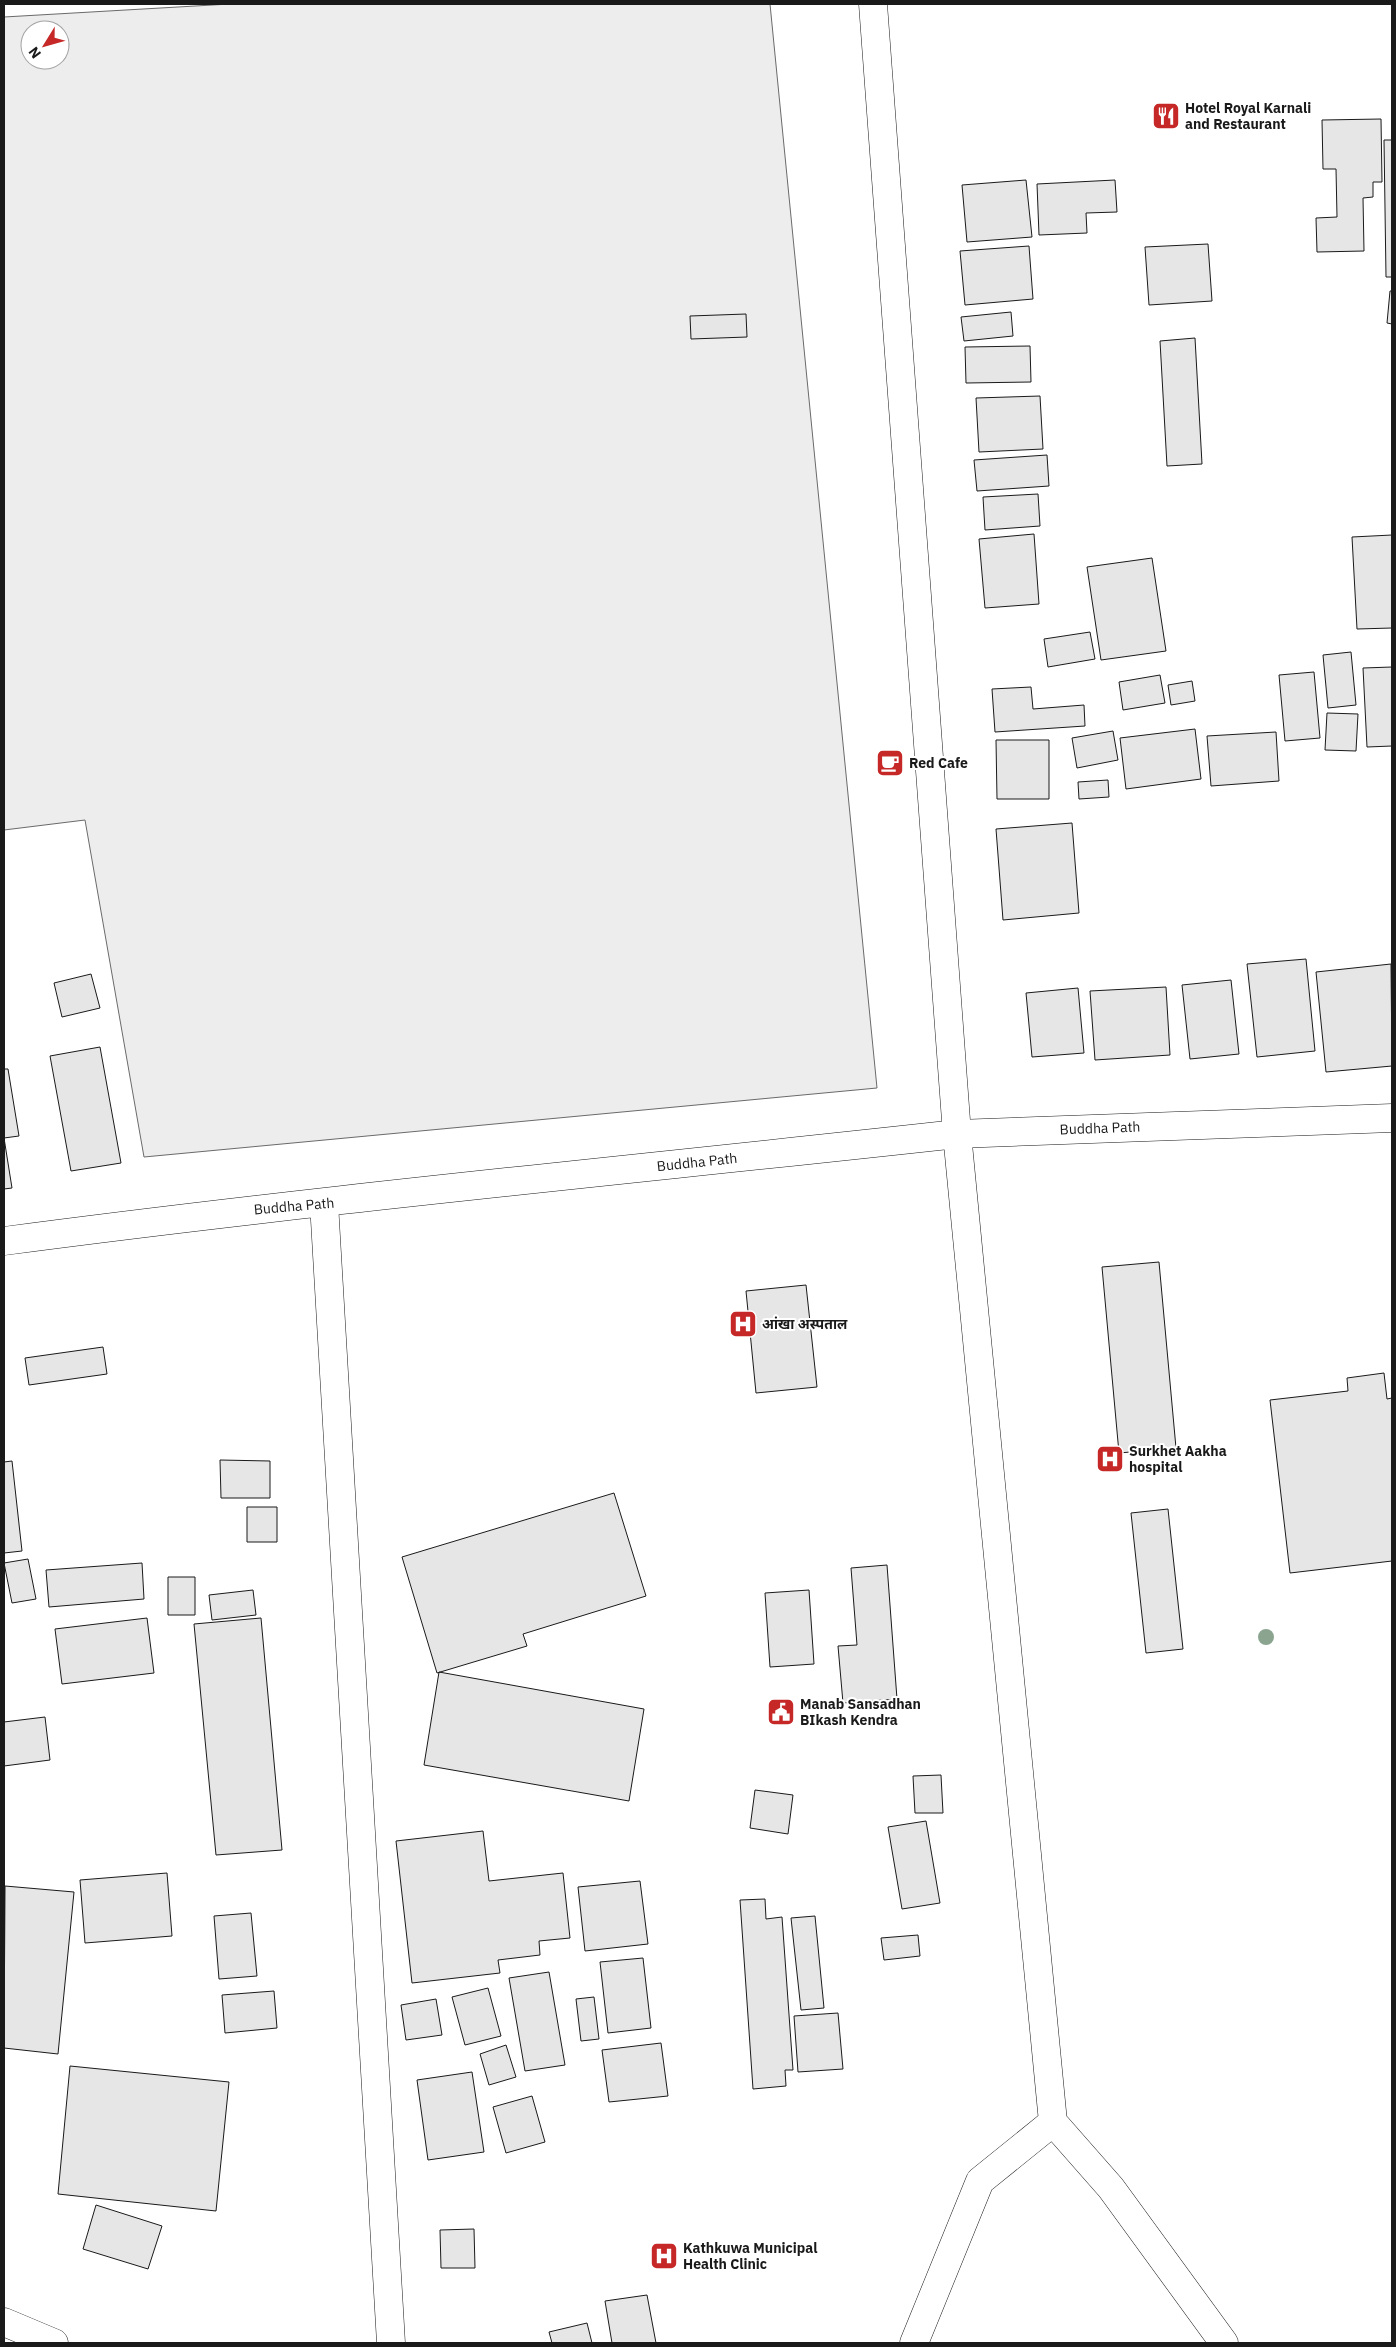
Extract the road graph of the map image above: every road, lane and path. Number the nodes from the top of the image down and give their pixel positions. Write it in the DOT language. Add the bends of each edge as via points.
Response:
graph roads {
  1 [pos="878,4"];
  2 [pos="1392,1118"];
  3 [pos="957,1134"];
  4 [pos="324,1203"];
  5 [pos="4,1241"];
  6 [pos="1052,2122"];
  7 [pos="4,2322"];
  8 [pos="54,2343"];
  9 [pos="391,2343"];
  10 [pos="914,2343"];
  11 [pos="1224,2343"];
  1 -- 3 [label="main road"];
  2 -- 3 [label="main road, Buddha Path"];
  3 -- 4 [label="main road, Buddha Path"];
  3 -- 6 [label="main road"];
  4 -- 5 [label="main road, Buddha Path" via="209,1214"];
  4 -- 9 [label="main road"];
  6 -- 10 [label="main road" via="980,2181"];
  6 -- 11 [label="main road" via="1111,2188"];
  7 -- 8 [label="main road"];
}
